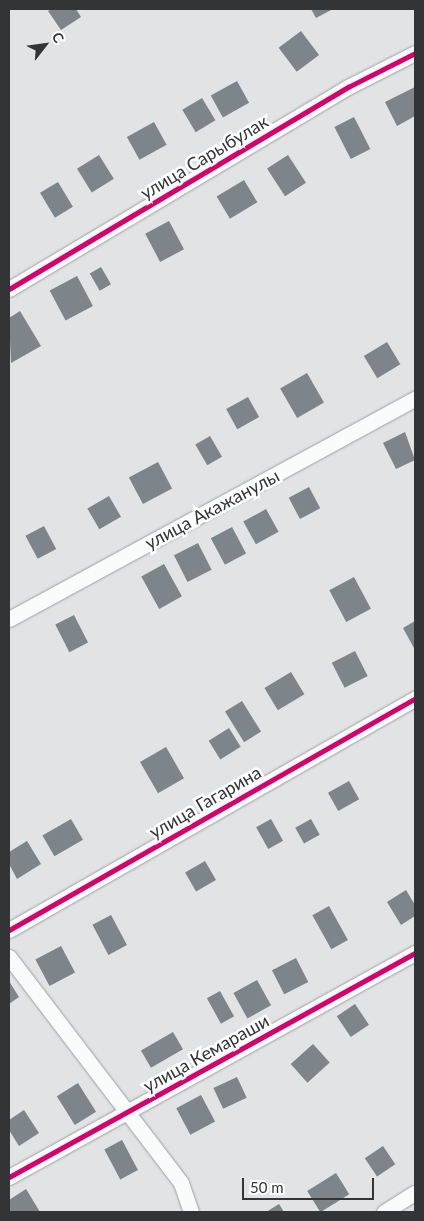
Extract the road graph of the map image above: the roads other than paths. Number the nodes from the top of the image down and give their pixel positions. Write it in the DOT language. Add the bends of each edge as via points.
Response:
graph roads {
  1 [pos="415,53"];
  2 [pos="9,289"];
  3 [pos="415,399"];
  4 [pos="9,619"];
  5 [pos="415,698"];
  6 [pos="9,930"];
  7 [pos="415,953"];
  8 [pos="9,957"];
  9 [pos="127,1112"];
  10 [pos="9,1176"];
  11 [pos="415,1193"];
  12 [pos="191,1212"];
  13 [pos="384,1212"];
  1 -- 2 [label="street, улица Сарыбулак" via="348,87"];
  3 -- 4 [label="street, улица Акажанулы"];
  5 -- 6 [label="street, улица Гагарина"];
  7 -- 9 [label="street, улица Кемараши"];
  8 -- 9 [label="street"];
  9 -- 10 [label="street, улица Кемараши"];
  9 -- 12 [label="street" via="181,1183"];
  11 -- 13 [label="street"];
}
